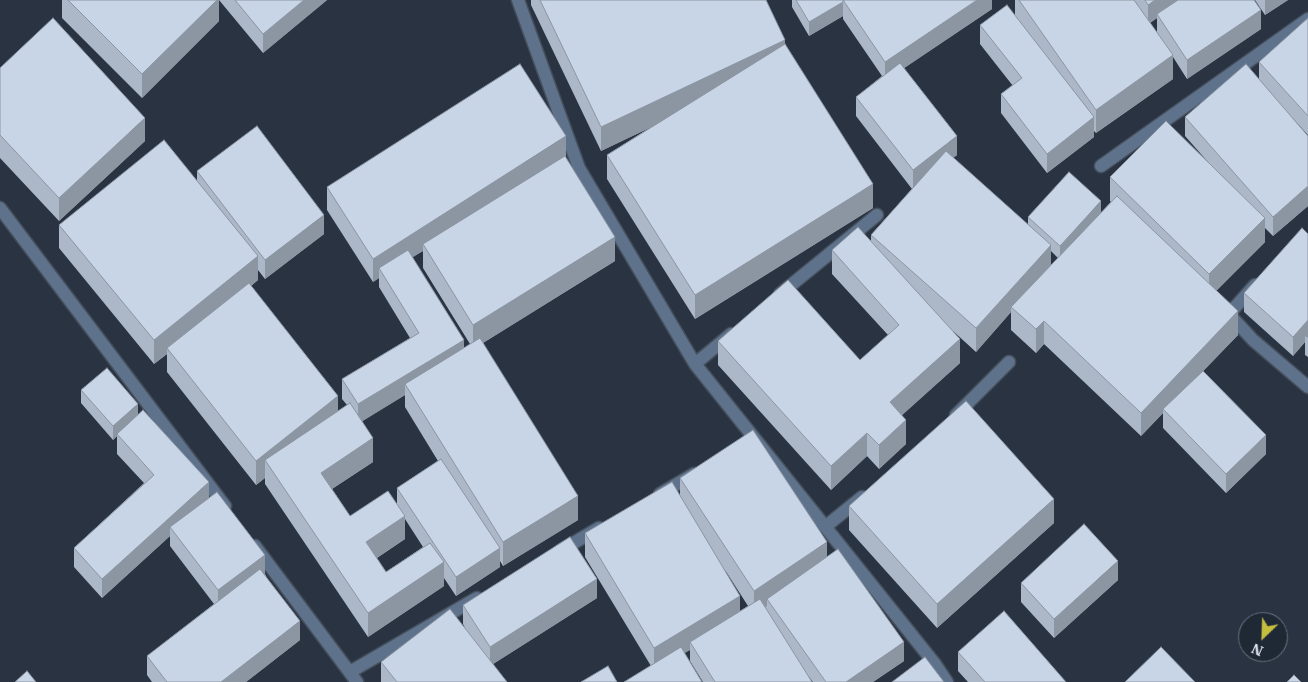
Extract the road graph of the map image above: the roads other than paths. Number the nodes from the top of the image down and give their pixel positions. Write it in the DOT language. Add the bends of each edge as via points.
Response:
graph roads {
  1 [pos="518,0"];
  2 [pos="1308,19"];
  3 [pos="1101,166"];
  4 [pos="0,208"];
  5 [pos="877,215"];
  6 [pos="1262,279"];
  7 [pos="771,302"];
  8 [pos="740,327"];
  9 [pos="1009,362"];
  10 [pos="694,364"];
  11 [pos="1308,387"];
  12 [pos="950,422"];
  13 [pos="703,468"];
  14 [pos="870,490"];
  15 [pos="651,498"];
  16 [pos="230,514"];
  17 [pos="608,523"];
  18 [pos="825,527"];
  19 [pos="248,537"];
  20 [pos="548,558"];
  21 [pos="488,592"];
  22 [pos="353,677"];
  23 [pos="948,682"];
  1 -- 10 [label="street" via="579,168"];
  2 -- 3 [label="street"];
  4 -- 16 [label="street"];
  5 -- 7 [label="street"];
  6 -- 11 [label="street" via="1228,314"];
  8 -- 10 [label="street"];
  9 -- 12 [label="street"];
  10 -- 18 [label="street" via="750,441"];
  13 -- 15 [label="street"];
  14 -- 18 [label="street"];
  17 -- 20 [label="street"];
  18 -- 23 [label="street" via="931,666"];
  19 -- 22 [label="street"];
  21 -- 22 [label="street"];
}
